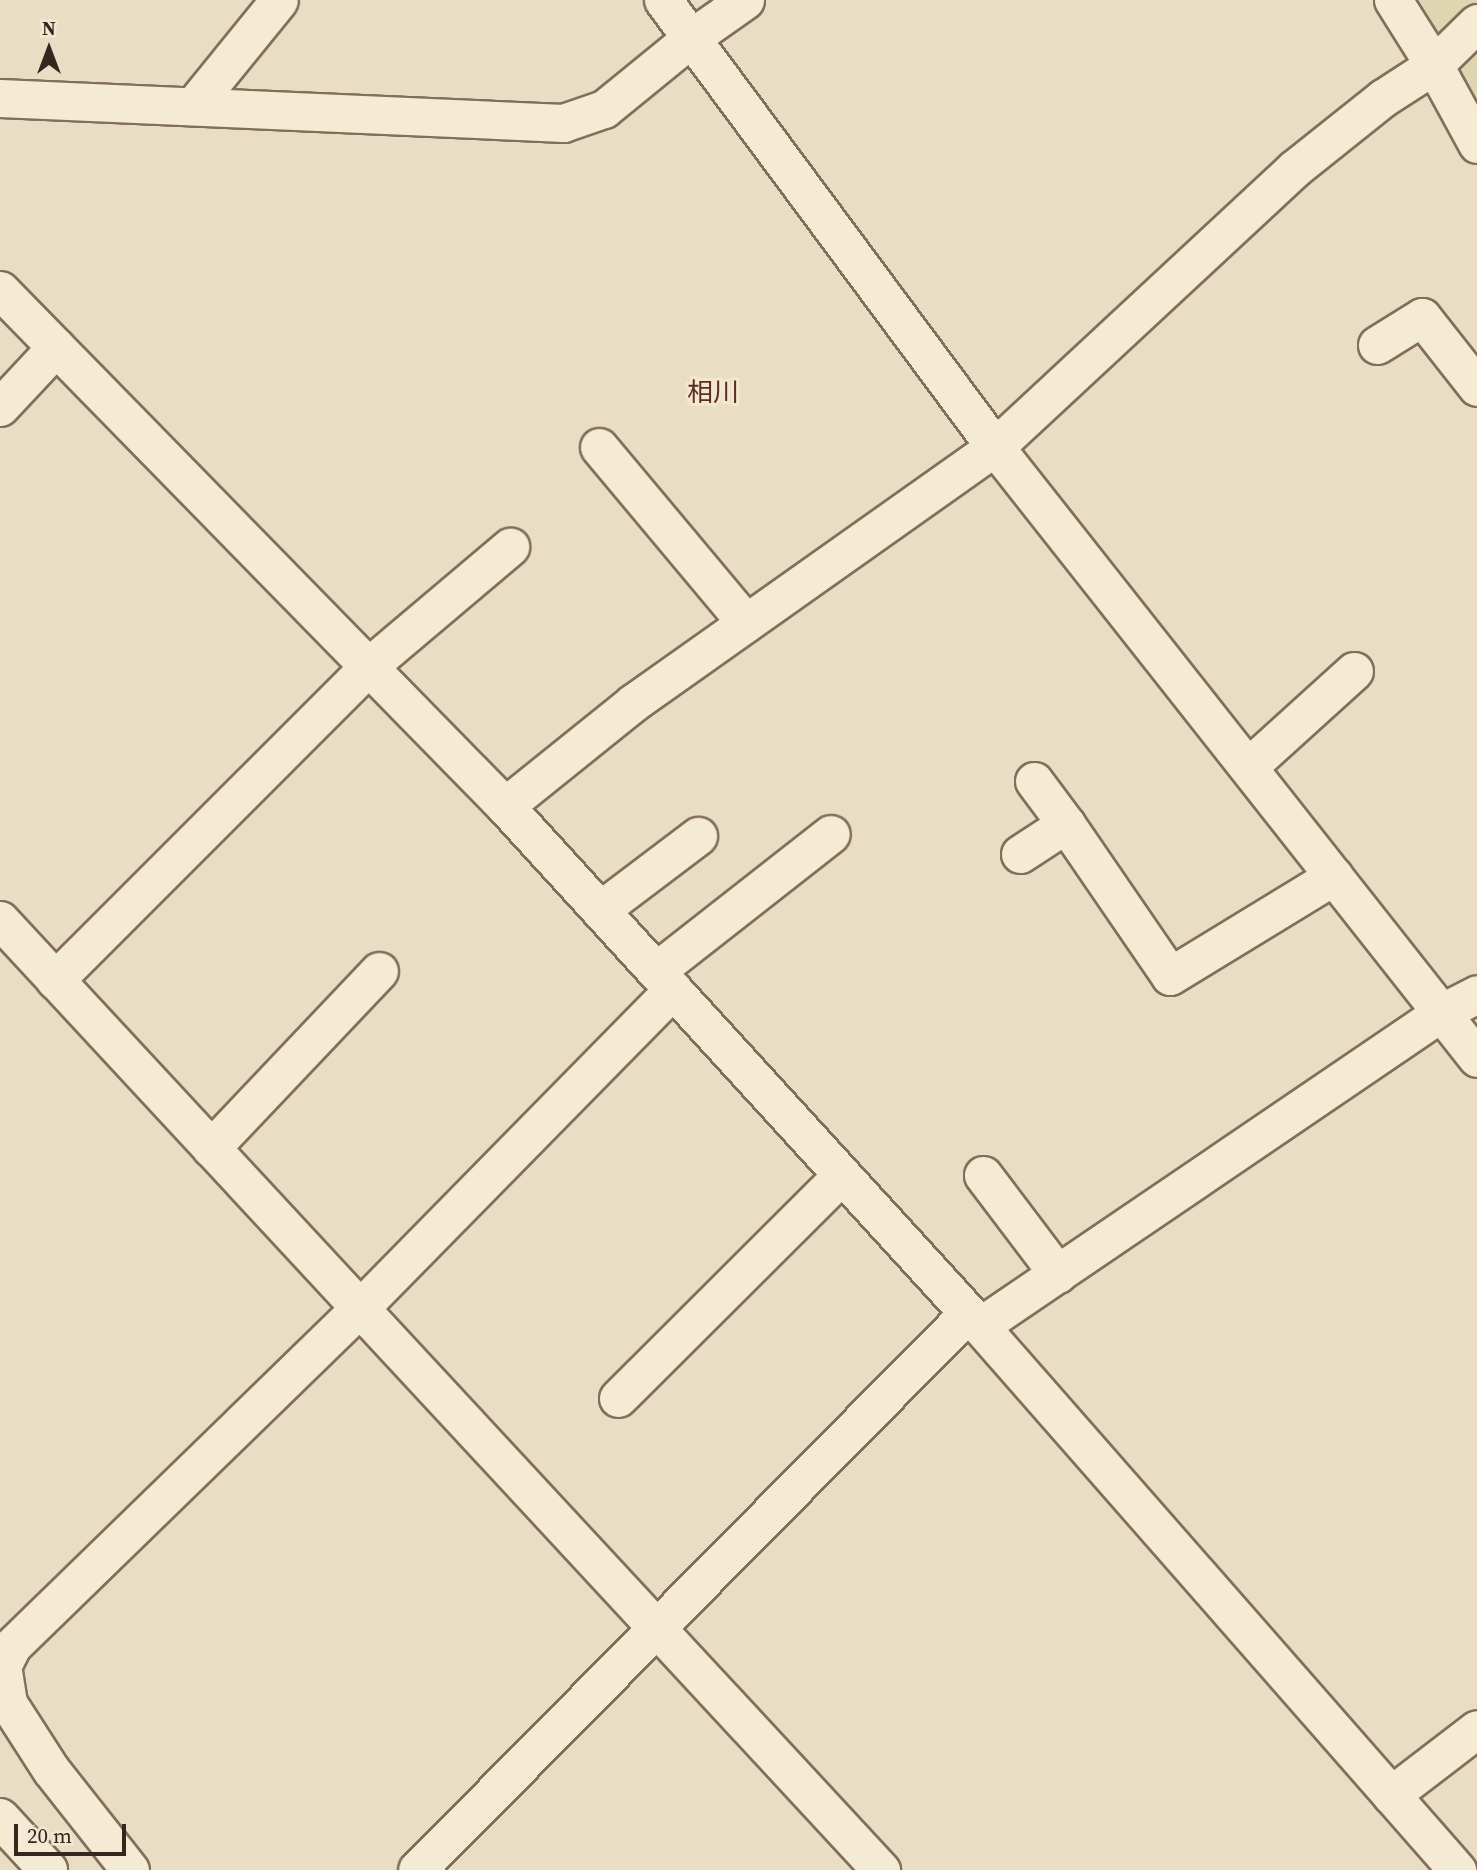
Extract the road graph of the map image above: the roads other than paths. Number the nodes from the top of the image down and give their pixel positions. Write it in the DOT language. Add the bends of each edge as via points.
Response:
graph roads {
  1 [pos="279,0"];
  2 [pos="663,0"];
  3 [pos="744,0"];
  4 [pos="1393,0"];
  5 [pos="1477,23"];
  6 [pos="691,38"];
  7 [pos="1434,65"];
  8 [pos="3,94"];
  9 [pos="193,106"];
  10 [pos="1477,144"];
  11 [pos="0,290"];
  12 [pos="1377,345"];
  13 [pos="56,347"];
  14 [pos="1477,387"];
  15 [pos="0,407"];
  16 [pos="599,447"];
  17 [pos="995,447"];
  18 [pos="510,547"];
  19 [pos="746,623"];
  20 [pos="369,666"];
  21 [pos="1354,670"];
  22 [pos="1248,767"];
  23 [pos="1034,781"];
  24 [pos="505,806"];
  25 [pos="1066,824"];
  26 [pos="831,834"];
  27 [pos="698,836"];
  28 [pos="1020,854"];
  29 [pos="1334,876"];
  30 [pos="600,910"];
  31 [pos="0,920"];
  32 [pos="379,971"];
  33 [pos="55,980"];
  34 [pos="664,981"];
  35 [pos="1477,994"];
  36 [pos="1442,1012"];
  37 [pos="1477,1058"];
  38 [pos="211,1149"];
  39 [pos="842,1175"];
  40 [pos="983,1175"];
  41 [pos="1058,1274"];
  42 [pos="359,1309"];
  43 [pos="974,1320"];
  44 [pos="618,1398"];
  45 [pos="656,1630"];
  46 [pos="1477,1729"];
  47 [pos="1391,1795"];
  48 [pos="0,1818"];
  49 [pos="48,1870"];
  50 [pos="130,1870"];
  51 [pos="417,1870"];
  52 [pos="881,1870"];
  53 [pos="1457,1870"];
  1 -- 9 [label="street"];
  2 -- 6 [label="street"];
  3 -- 6 [label="street"];
  4 -- 7 [label="street"];
  5 -- 7 [label="street"];
  6 -- 9 [label="street" via="604,109 563,123"];
  6 -- 17 [label="street"];
  7 -- 10 [label="street"];
  7 -- 17 [label="street" via="1383,98 1294,169"];
  8 -- 9 [label="street"];
  11 -- 13 [label="street"];
  12 -- 14 [label="street" via="1422,317"];
  13 -- 15 [label="street"];
  13 -- 20 [label="street"];
  16 -- 19 [label="street"];
  17 -- 19 [label="street"];
  17 -- 22 [label="street"];
  18 -- 20 [label="street"];
  19 -- 24 [label="street" via="633,703"];
  20 -- 24 [label="street"];
  20 -- 33 [label="street"];
  21 -- 22 [label="street"];
  22 -- 29 [label="street"];
  23 -- 25 [label="street"];
  24 -- 30 [label="street"];
  25 -- 28 [label="street"];
  25 -- 29 [label="street" via="1171,976"];
  26 -- 34 [label="street"];
  27 -- 30 [label="street"];
  29 -- 36 [label="street"];
  30 -- 34 [label="street"];
  31 -- 33 [label="street"];
  32 -- 38 [label="street"];
  33 -- 38 [label="street"];
  34 -- 39 [label="street"];
  34 -- 42 [label="street"];
  35 -- 36 [label="street"];
  36 -- 37 [label="street"];
  36 -- 41 [label="street"];
  38 -- 42 [label="street"];
  39 -- 43 [label="street"];
  39 -- 44 [label="street"];
  40 -- 41 [label="street"];
  41 -- 43 [label="street"];
  42 -- 45 [label="street"];
  42 -- 50 [label="street" via="12,1646 2,1666 8,1703 51,1770"];
  43 -- 45 [label="street"];
  43 -- 47 [label="street"];
  45 -- 51 [label="street"];
  45 -- 52 [label="street"];
  46 -- 47 [label="street"];
  47 -- 53 [label="street"];
  48 -- 49 [label="main road"];
}
